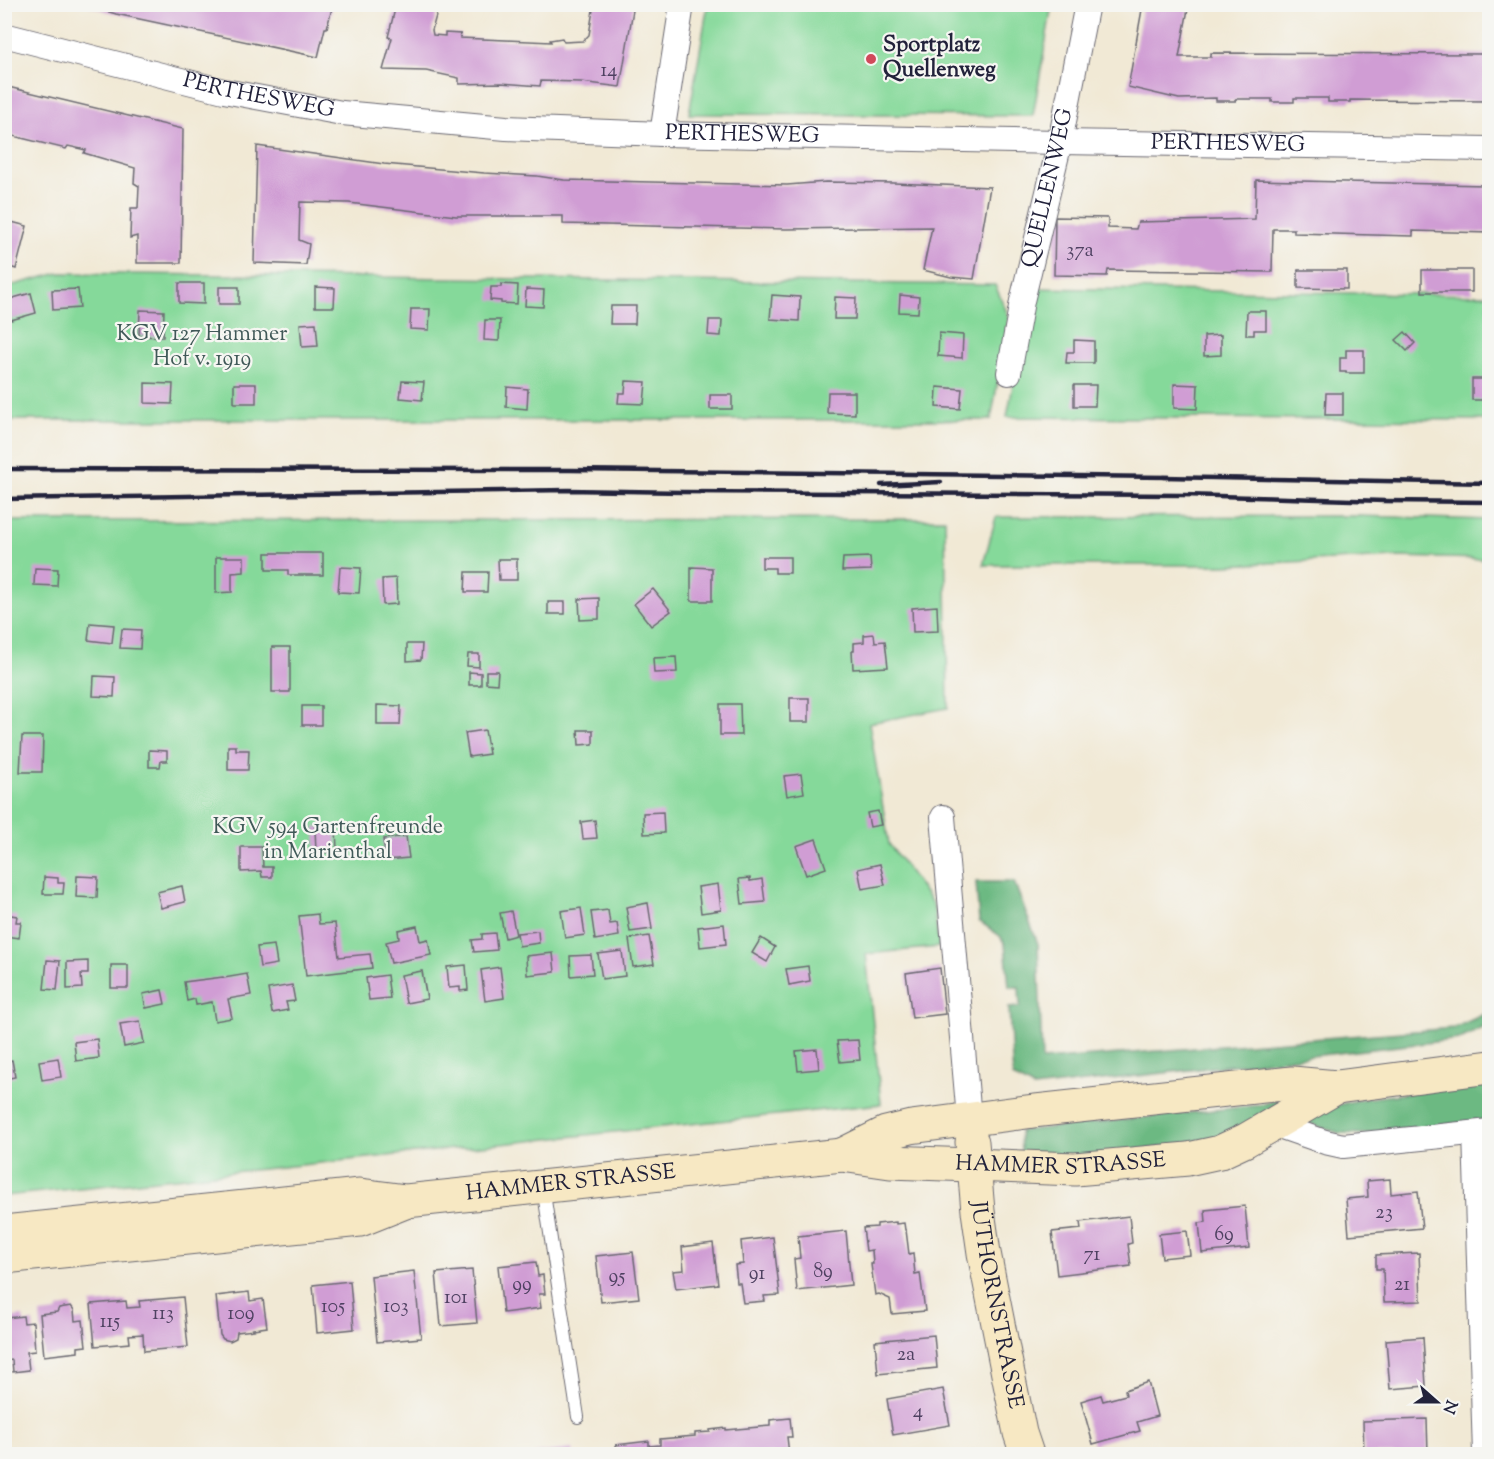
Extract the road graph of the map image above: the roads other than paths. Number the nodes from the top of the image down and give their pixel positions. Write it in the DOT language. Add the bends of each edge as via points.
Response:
graph roads {
  1 [pos="682,4"];
  2 [pos="1087,4"];
  3 [pos="4,35"];
  4 [pos="662,134"];
  5 [pos="1060,142"];
  6 [pos="1490,149"];
  7 [pos="1009,373"];
  8 [pos="943,816"];
  9 [pos="1490,1067"];
  10 [pos="1337,1087"];
  11 [pos="969,1119"];
  12 [pos="1273,1124"];
  13 [pos="1482,1132"];
  14 [pos="842,1155"];
  15 [pos="975,1165"];
  16 [pos="543,1186"];
  17 [pos="406,1201"];
  18 [pos="4,1232"];
  19 [pos="4,1257"];
  20 [pos="578,1417"];
  21 [pos="1027,1455"];
  22 [pos="1485,1455"];
  1 -- 4 [label="street"];
  2 -- 5 [label="street, QUELLENWEG"];
  3 -- 4 [label="street, PERTHESWEG" via="224,91 342,112 506,128"];
  4 -- 5 [label="street, PERTHESWEG"];
  5 -- 6 [label="street, PERTHESWEG"];
  5 -- 7 [label="street, QUELLENWEG"];
  8 -- 11 [label="street, HAMMER STRASSE"];
  9 -- 10 [label="main road, HAMMER STRASSE"];
  10 -- 11 [label="main road, HAMMER STRASSE" via="1292,1083"];
  10 -- 12 [label="main road, HAMMER STRASSE"];
  11 -- 14 [label="main road, HAMMER STRASSE" via="886,1133"];
  11 -- 15 [label="main road, JÜTHORNSTRASSE"];
  12 -- 13 [label="street" via="1343,1146"];
  12 -- 15 [label="main road, HAMMER STRASSE" via="1220,1152 1188,1159 1075,1169"];
  13 -- 22 [label="street"];
  14 -- 15 [label="main road, HAMMER STRASSE" via="890,1162"];
  14 -- 16 [label="main road, HAMMER STRASSE"];
  15 -- 21 [label="main road, JÜTHORNSTRASSE" via="984,1253"];
  16 -- 17 [label="main road, HAMMER STRASSE"];
  16 -- 20 [label="lane"];
  17 -- 18 [label="main road, HAMMER STRASSE" via="360,1195"];
  17 -- 19 [label="main road, HAMMER STRASSE" via="360,1220"];
}
